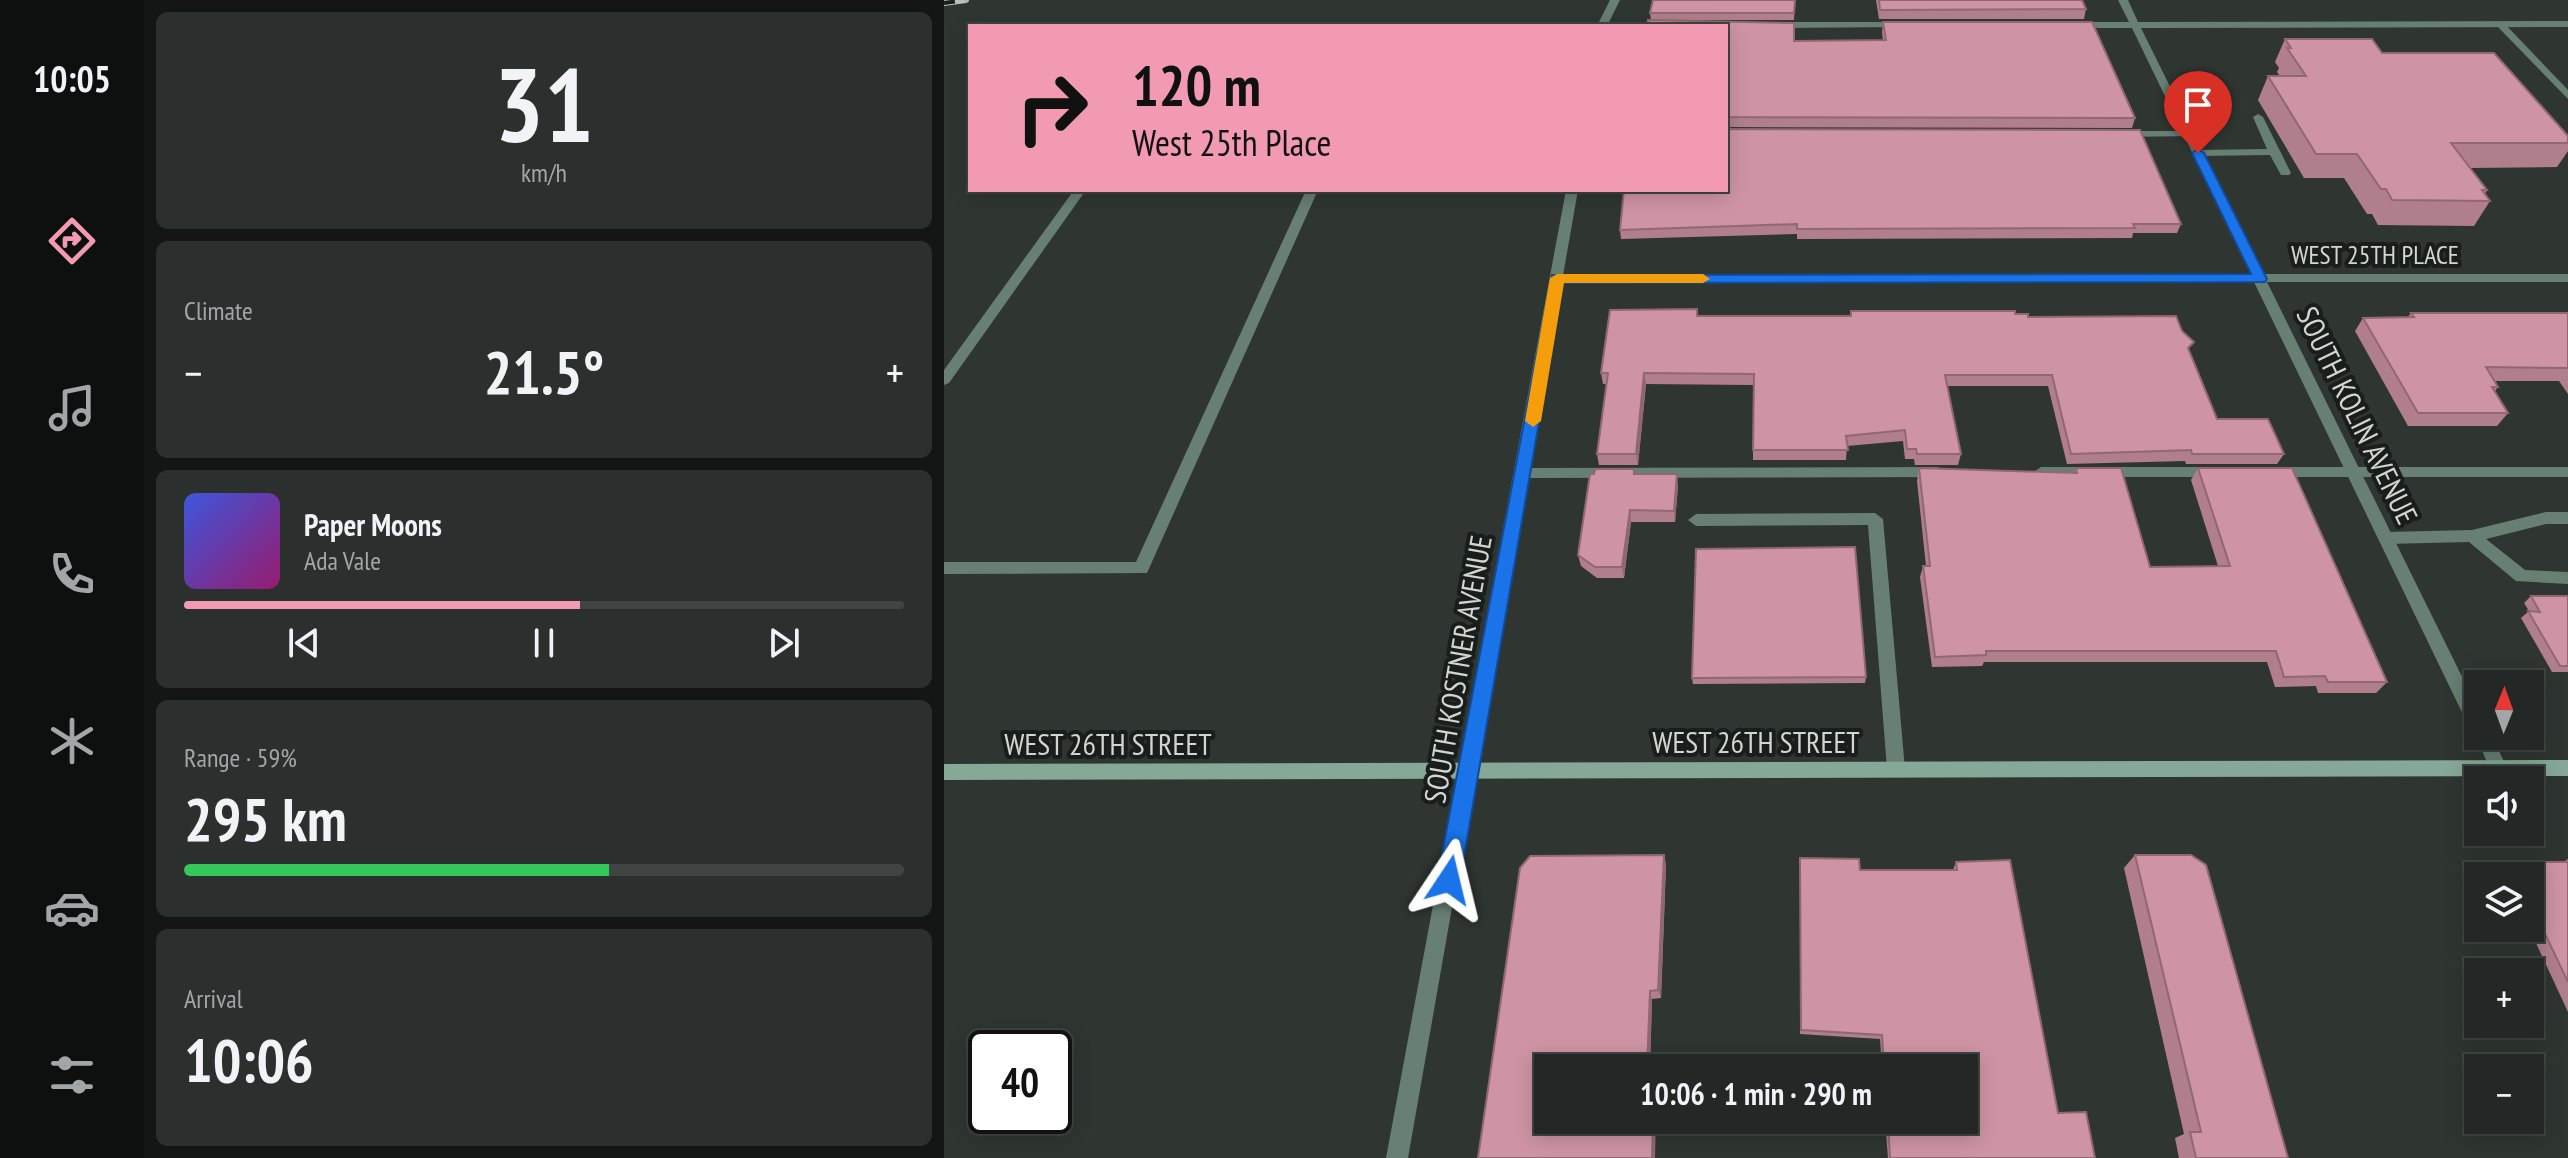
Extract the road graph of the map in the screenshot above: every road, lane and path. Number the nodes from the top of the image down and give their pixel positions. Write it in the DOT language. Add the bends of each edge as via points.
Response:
graph roads {
  1 [pos="1615,0"];
  2 [pos="2123,0"];
  3 [pos="1603,24"];
  4 [pos="2500,24"];
  5 [pos="2568,24"];
  6 [pos="1767,25"];
  7 [pos="1922,25"];
  8 [pos="2061,25"];
  9 [pos="2135,25"];
  10 [pos="2568,96"];
  11 [pos="2258,117"];
  12 [pos="2108,134"];
  13 [pos="2188,134"];
  14 [pos="2274,152"];
  15 [pos="2198,153"];
  16 [pos="2285,173"];
  17 [pos="1079,192"];
  18 [pos="1311,192"];
  19 [pos="1572,192"];
  20 [pos="1557,278"];
  21 [pos="2568,278"];
  22 [pos="2260,279"];
  23 [pos="944,380"];
  24 [pos="1959,472"];
  25 [pos="2022,472"];
  26 [pos="2354,472"];
  27 [pos="2568,472"];
  28 [pos="1524,473"];
  29 [pos="2568,518"];
  30 [pos="1696,520"];
  31 [pos="2472,536"];
  32 [pos="2386,538"];
  33 [pos="944,568"];
  34 [pos="2568,578"];
  35 [pos="2464,698"];
  36 [pos="2464,768"];
  37 [pos="2544,768"];
  38 [pos="2568,768"];
  39 [pos="1469,769"];
  40 [pos="1896,769"];
  41 [pos="944,772"];
  42 [pos="1397,1158"];
  1 -- 3 [label="street"];
  2 -- 9 [label="street, SOUTH KOLIN AVENUE"];
  4 -- 5 [label="street"];
  4 -- 9 [label="street"];
  4 -- 10 [label="street"];
  6 -- 7 [label="street"];
  8 -- 9 [label="street"];
  9 -- 13 [label="street, SOUTH KOLIN AVENUE"];
  11 -- 14 [label="street"];
  12 -- 13 [label="street"];
  13 -- 15 [label="street, SOUTH KOLIN AVENUE"];
  14 -- 15 [label="street"];
  14 -- 16 [label="street"];
  15 -- 22 [label="street, SOUTH KOLIN AVENUE"];
  17 -- 23 [label="street"];
  18 -- 33 [label="street" via="1141,568"];
  19 -- 20 [label="street, SOUTH KOSTNER AVENUE"];
  20 -- 22 [label="street, WEST 25TH PLACE"];
  20 -- 28 [label="street, SOUTH KOSTNER AVENUE"];
  21 -- 22 [label="street, WEST 25TH PLACE"];
  22 -- 26 [label="street, SOUTH KOLIN AVENUE"];
  24 -- 28 [label="street"];
  25 -- 26 [label="street"];
  26 -- 27 [label="street"];
  26 -- 32 [label="street, SOUTH KOLIN AVENUE"];
  28 -- 39 [label="street, SOUTH KOSTNER AVENUE"];
  29 -- 31 [label="street" via="2546,518"];
  30 -- 40 [label="street" via="1875,519"];
  31 -- 32 [label="street"];
  31 -- 34 [label="street" via="2522,576"];
  32 -- 35 [label="street, SOUTH KOLIN AVENUE"];
  36 -- 40 [label="main road, WEST 26TH STREET"];
  37 -- 38 [label="main road, WEST 26TH STREET"];
  39 -- 40 [label="main road, WEST 26TH STREET"];
  39 -- 41 [label="main road, WEST 26TH STREET"];
  39 -- 42 [label="street, SOUTH KOSTNER AVENUE"];
}
